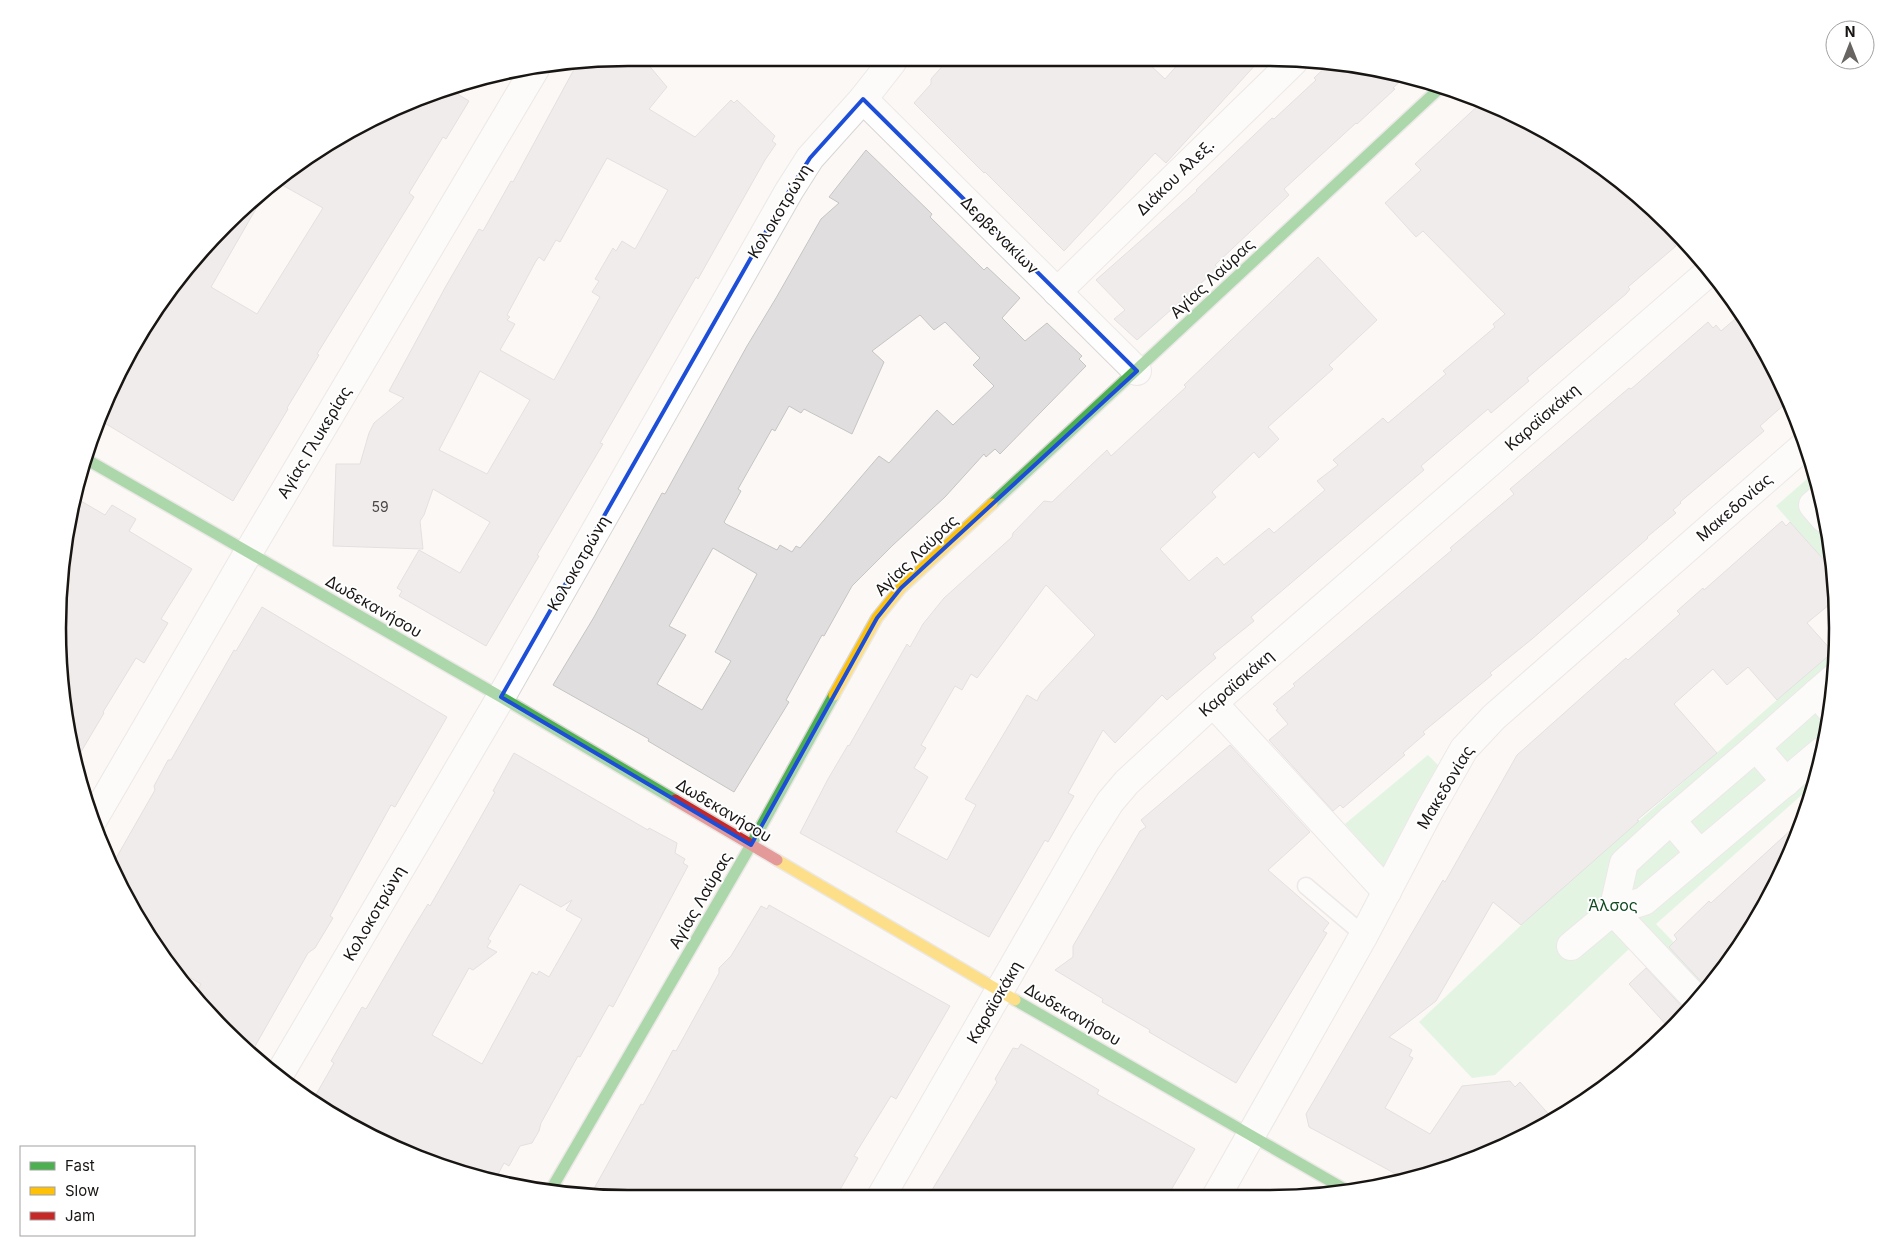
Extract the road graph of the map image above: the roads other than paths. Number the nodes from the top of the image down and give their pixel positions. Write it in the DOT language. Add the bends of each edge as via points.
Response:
graph roads {
  1 [pos="889,66"];
  2 [pos="1288,67"];
  3 [pos="531,75"];
  4 [pos="1435,92"];
  5 [pos="864,99"];
  6 [pos="1704,275"];
  7 [pos="1057,292"];
  8 [pos="1137,371"];
  9 [pos="1800,450"];
  10 [pos="91,462"];
  11 [pos="248,553"];
  12 [pos="1825,696"];
  13 [pos="501,697"];
  14 [pos="1213,703"];
  15 [pos="1756,747"];
  16 [pos="1813,759"];
  17 [pos="1786,782"];
  18 [pos="97,812"];
  19 [pos="1671,820"];
  20 [pos="752,845"];
  21 [pos="1700,854"];
  22 [pos="1306,886"];
  23 [pos="1387,892"];
  24 [pos="1613,911"];
  25 [pos="1364,935"];
  26 [pos="1571,946"];
  27 [pos="1000,991"];
  28 [pos="1692,994"];
  29 [pos="282,1070"];
  30 [pos="1251,1135"];
  31 [pos="553,1185"];
  32 [pos="1338,1185"];
  33 [pos="885,1190"];
  34 [pos="1220,1190"];
  1 -- 5 [label="street, Κολοκοτρώνη"];
  2 -- 7 [label="street, Διάκου Αλεξ."];
  3 -- 11 [label="street, Αγίας Γλυκερίας"];
  4 -- 8 [label="street, Αγίας Λαύρας"];
  5 -- 7 [label="street, Δερβενακίων"];
  5 -- 13 [label="street, Κολοκοτρώνη" via="810,158 789,192"];
  6 -- 14 [label="street, Καραϊσκάκη"];
  7 -- 8 [label="street, Δερβενακίων"];
  8 -- 20 [label="street, Αγίας Λαύρας" via="901,588 877,618"];
  9 -- 23 [label="street, Μακεδονίας" via="1494,717 1464,749"];
  10 -- 11 [label="street, Δωδεκανήσου"];
  11 -- 13 [label="street, Δωδεκανήσου"];
  11 -- 18 [label="street, Αγίας Γλυκερίας"];
  12 -- 15 [label="street"];
  13 -- 20 [label="street, Δωδεκανήσου"];
  13 -- 29 [label="street, Κολοκοτρώνη"];
  14 -- 23 [label="street"];
  14 -- 27 [label="street, Καραϊσκάκη" via="1127,782 1110,802"];
  15 -- 17 [label="street"];
  15 -- 19 [label="street"];
  16 -- 17 [label="street"];
  17 -- 21 [label="street"];
  19 -- 21 [label="street"];
  19 -- 24 [label="street" via="1624,863"];
  20 -- 27 [label="street, Δωδεκανήσου"];
  20 -- 31 [label="street, Αγίας Λαύρας"];
  21 -- 24 [label="street" via="1644,901"];
  22 -- 25 [label="lane"];
  23 -- 25 [label="street, Μακεδονίας"];
  24 -- 26 [label="street"];
  24 -- 28 [label="street"];
  25 -- 30 [label="street, Μακεδονίας"];
  27 -- 30 [label="street, Δωδεκανήσου"];
  27 -- 33 [label="street, Καραϊσκάκη"];
  30 -- 32 [label="street, Δωδεκανήσου"];
  30 -- 34 [label="street, Μακεδονίας"];
}
